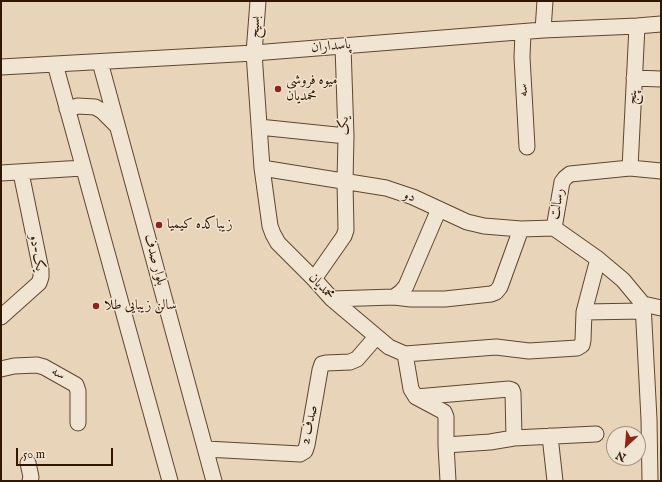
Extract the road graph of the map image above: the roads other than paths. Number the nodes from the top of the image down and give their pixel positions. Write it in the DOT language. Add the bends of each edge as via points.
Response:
graph roads {
  1 [pos="258,1"];
  2 [pos="545,1"];
  3 [pos="661,24"];
  4 [pos="637,26"];
  5 [pos="543,30"];
  6 [pos="522,32"];
  7 [pos="343,46"];
  8 [pos="254,53"];
  9 [pos="100,62"];
  10 [pos="55,64"];
  11 [pos="1,67"];
  12 [pos="634,78"];
  13 [pos="661,79"];
  14 [pos="67,109"];
  15 [pos="118,127"];
  16 [pos="259,127"];
  17 [pos="346,136"];
  18 [pos="526,147"];
  19 [pos="83,168"];
  20 [pos="262,168"];
  21 [pos="630,168"];
  22 [pos="661,171"];
  23 [pos="21,173"];
  24 [pos="1,174"];
  25 [pos="345,182"];
  26 [pos="439,209"];
  27 [pos="554,228"];
  28 [pos="521,229"];
  29 [pos="598,259"];
  30 [pos="314,279"];
  31 [pos="394,297"];
  32 [pos="332,299"];
  33 [pos="643,308"];
  34 [pos="661,308"];
  35 [pos="584,312"];
  36 [pos="1,317"];
  37 [pos="376,337"];
  38 [pos="405,354"];
  39 [pos="1,369"];
  40 [pos="416,397"];
  41 [pos="655,420"];
  42 [pos="78,423"];
  43 [pos="596,434"];
  44 [pos="550,436"];
  45 [pos="514,438"];
  46 [pos="446,445"];
  47 [pos="206,449"];
  48 [pos="28,463"];
  49 [pos="30,481"];
  50 [pos="170,481"];
  51 [pos="214,481"];
  52 [pos="448,481"];
  53 [pos="555,481"];
  54 [pos="650,481"];
  1 -- 8 [label="street, بسیح"];
  2 -- 5 [label="street"];
  3 -- 4 [label="street, پاسداران"];
  4 -- 5 [label="street, پاسداران"];
  4 -- 12 [label="street, پنج"];
  5 -- 6 [label="street, پاسداران"];
  6 -- 7 [label="street, پاسداران"];
  6 -- 18 [label="street, سه"];
  7 -- 8 [label="street, پاسداران"];
  7 -- 17 [label="street, یک"];
  8 -- 9 [label="street, پاسداران"];
  8 -- 16 [label="street, محمدیان"];
  9 -- 10 [label="street, پاسداران"];
  9 -- 15 [label="street, بلوار صدف"];
  10 -- 11 [label="street, پاسداران"];
  10 -- 14 [label="street"];
  12 -- 13 [label="street"];
  12 -- 21 [label="street, پنج"];
  14 -- 15 [label="street" via="78,106 95,107 111,118"];
  14 -- 19 [label="street"];
  15 -- 47 [label="street, بلوار صدف"];
  16 -- 17 [label="street"];
  16 -- 20 [label="street, محمدیان"];
  17 -- 25 [label="street, یک"];
  19 -- 23 [label="street"];
  19 -- 50 [label="street"];
  20 -- 25 [label="street, دو"];
  20 -- 30 [label="street, محمدیان" via="273,234 278,243"];
  21 -- 22 [label="street"];
  21 -- 27 [label="street, رسالت" via="570,174 562,182"];
  23 -- 24 [label="street"];
  23 -- 36 [label="street, یک-دو" via="41,277 39,283"];
  25 -- 26 [label="street, دو" via="386,188"];
  25 -- 30 [label="street, یک" via="346,230"];
  26 -- 28 [label="street, دو" via="467,222"];
  26 -- 31 [label="street" via="406,286"];
  27 -- 28 [label="street, دو"];
  27 -- 29 [label="street, رسالت"];
  28 -- 31 [label="street" via="496,292 444,299"];
  29 -- 33 [label="street, رسالت" via="624,280"];
  29 -- 35 [label="street"];
  30 -- 32 [label="street, محمدیان"];
  31 -- 32 [label="street"];
  32 -- 37 [label="street, محمدیان"];
  33 -- 34 [label="street"];
  33 -- 35 [label="street"];
  33 -- 41 [label="street"];
  35 -- 38 [label="street" via="583,340 582,345 577,348 529,351 496,346"];
  37 -- 38 [label="street, محمدیان" via="389,347"];
  37 -- 47 [label="street, صدف 2" via="357,359 322,364 305,451 300,454"];
  38 -- 40 [label="street" via="411,389"];
  39 -- 42 [label="street, سه" via="36,365 76,385"];
  40 -- 45 [label="street" via="512,390"];
  40 -- 46 [label="street" via="444,412"];
  41 -- 54 [label="street"];
  43 -- 44 [label="street"];
  44 -- 45 [label="street"];
  44 -- 53 [label="street"];
  45 -- 46 [label="street"];
  46 -- 52 [label="street"];
  47 -- 51 [label="street, بلوار صدف"];
  48 -- 49 [label="street"];
}
